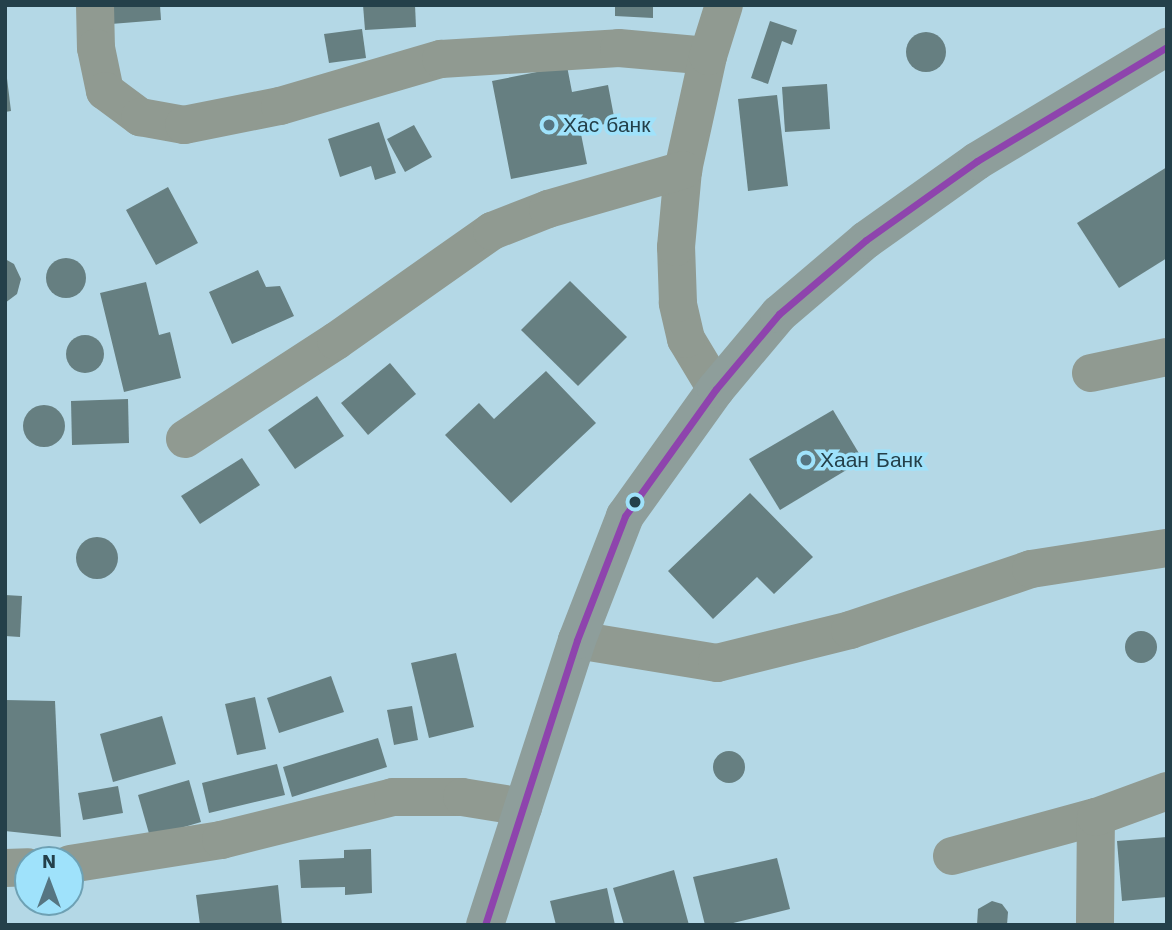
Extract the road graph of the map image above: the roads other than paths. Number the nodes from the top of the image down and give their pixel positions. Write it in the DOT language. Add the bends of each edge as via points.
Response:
graph roads {
  1 [pos="95,5"];
  2 [pos="724,5"];
  3 [pos="1167,47"];
  4 [pos="708,56"];
  5 [pos="683,170"];
  6 [pos="1167,357"];
  7 [pos="1091,373"];
  8 [pos="716,389"];
  9 [pos="185,439"];
  10 [pos="1167,548"];
  11 [pos="577,640"];
  12 [pos="1167,791"];
  13 [pos="523,807"];
  14 [pos="1096,817"];
  15 [pos="952,856"];
  16 [pos="84,862"];
  17 [pos="485,925"];
  18 [pos="1095,925"];
  1 -- 4 [label="street" via="96,48 105,91 140,117 184,125 280,106 441,59 619,48"];
  2 -- 4 [label="street"];
  3 -- 8 [label="main road" via="977,162 866,240 779,314"];
  4 -- 5 [label="street"];
  5 -- 8 [label="street" via="676,247 678,303 686,339"];
  5 -- 9 [label="street" via="548,209 492,231 336,341"];
  6 -- 7 [label="street"];
  8 -- 11 [label="main road" via="625,516"];
  10 -- 11 [label="street" via="1031,569 850,630 717,663"];
  11 -- 13 [label="main road"];
  12 -- 14 [label="street"];
  13 -- 16 [label="street" via="462,797 393,797 221,840"];
  13 -- 17 [label="main road"];
  14 -- 15 [label="street"];
  14 -- 18 [label="street"];
}
